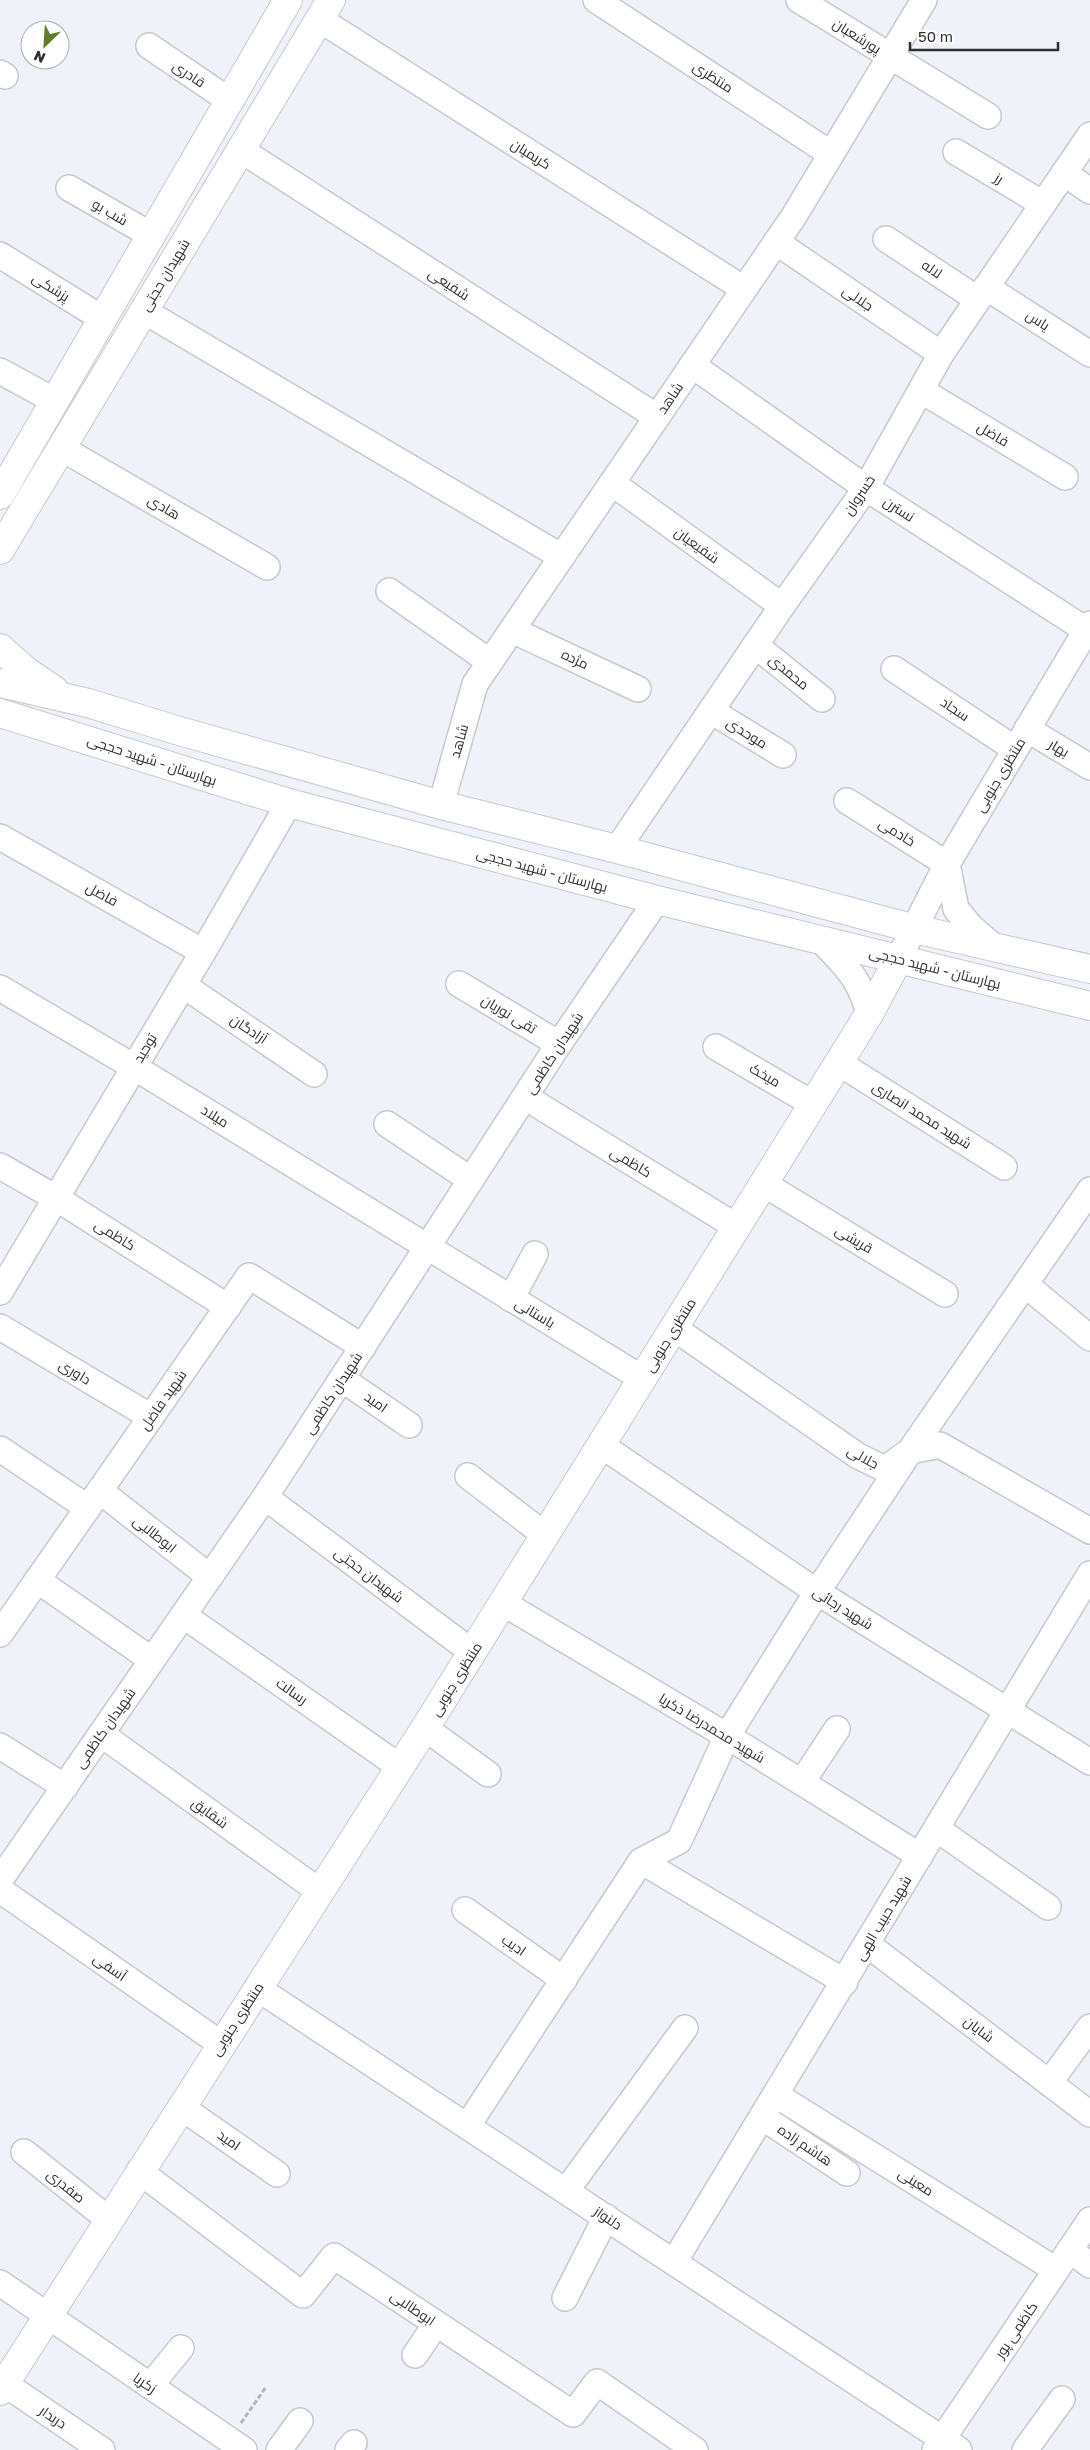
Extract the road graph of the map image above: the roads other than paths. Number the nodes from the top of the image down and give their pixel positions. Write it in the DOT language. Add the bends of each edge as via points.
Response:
graph roads {
  1 [pos="288,0"];
  2 [pos="596,0"];
  3 [pos="799,0"];
  4 [pos="924,0"];
  5 [pos="325,10"];
  6 [pos="148,46"];
  7 [pos="890,56"];
  8 [pos="230,101"];
  9 [pos="988,116"];
  10 [pos="1090,135"];
  11 [pos="240,150"];
  12 [pos="956,152"];
  13 [pos="831,154"];
  14 [pos="1064,173"];
  15 [pos="69,188"];
  16 [pos="1090,191"];
  17 [pos="1042,204"];
  18 [pos="151,235"];
  19 [pos="886,239"];
  20 [pos="776,242"];
  21 [pos="0,255"];
  22 [pos="744,289"];
  23 [pos="981,293"];
  24 [pos="144,311"];
  25 [pos="103,319"];
  26 [pos="941,354"];
  27 [pos="1090,354"];
  28 [pos="692,365"];
  29 [pos="0,371"];
  30 [pos="922,391"];
  31 [pos="55,401"];
  32 [pos="657,417"];
  33 [pos="61,448"];
  34 [pos="1065,477"];
  35 [pos="612,483"];
  36 [pos="866,488"];
  37 [pos="0,496"];
  38 [pos="0,550"];
  39 [pos="562,556"];
  40 [pos="267,567"];
  41 [pos="389,591"];
  42 [pos="782,606"];
  43 [pos="1088,627"];
  44 [pos="512,630"];
  45 [pos="755,646"];
  46 [pos="0,648"];
  47 [pos="490,662"];
  48 [pos="894,669"];
  49 [pos="0,682"];
  50 [pos="638,689"];
  51 [pos="822,699"];
  52 [pos="88,703"];
  53 [pos="711,711"];
  54 [pos="4,716"];
  55 [pos="1021,739"];
  56 [pos="783,755"];
  57 [pos="1090,767"];
  58 [pos="847,801"];
  59 [pos="289,803"];
  60 [pos="441,805"];
  61 [pos="0,837"];
  62 [pos="617,849"];
  63 [pos="947,864"];
  64 [pos="657,900"];
  65 [pos="915,929"];
  66 [pos="822,941"];
  67 [pos="994,947"];
  68 [pos="203,952"];
  69 [pos="899,958"];
  70 [pos="1090,969"];
  71 [pos="459,984"];
  72 [pos="183,985"];
  73 [pos="0,988"];
  74 [pos="1090,1006"];
  75 [pos="869,1014"];
  76 [pos="559,1044"];
  77 [pos="716,1047"];
  78 [pos="839,1063"];
  79 [pos="134,1067"];
  80 [pos="314,1074"];
  81 [pos="524,1098"];
  82 [pos="814,1104"];
  83 [pos="387,1124"];
  84 [pos="0,1166"];
  85 [pos="1004,1167"];
  86 [pos="471,1180"];
  87 [pos="764,1184"];
  88 [pos="1090,1190"];
  89 [pos="56,1198"];
  90 [pos="737,1228"];
  91 [pos="427,1248"];
  92 [pos="535,1254"];
  93 [pos="1026,1285"];
  94 [pos="0,1292"];
  95 [pos="945,1294"];
  96 [pos="511,1299"];
  97 [pos="228,1307"];
  98 [pos="0,1327"];
  99 [pos="674,1328"];
  100 [pos="1090,1338"];
  101 [pos="363,1347"];
  102 [pos="342,1379"];
  103 [pos="642,1379"];
  104 [pos="151,1418"];
  105 [pos="409,1425"];
  106 [pos="601,1445"];
  107 [pos="0,1450"];
  108 [pos="910,1451"];
  109 [pos="468,1476"];
  110 [pos="265,1496"];
  111 [pos="94,1499"];
  112 [pos="1090,1532"];
  113 [pos="545,1535"];
  114 [pos="210,1577"];
  115 [pos="37,1580"];
  116 [pos="1088,1582"];
  117 [pos="817,1592"];
  118 [pos="503,1603"];
  119 [pos="183,1615"];
  120 [pos="0,1634"];
  121 [pos="472,1652"];
  122 [pos="152,1660"];
  123 [pos="1008,1712"];
  124 [pos="425,1728"];
  125 [pos="837,1729"];
  126 [pos="101,1734"];
  127 [pos="727,1736"];
  128 [pos="0,1746"];
  129 [pos="1090,1762"];
  130 [pos="400,1767"];
  131 [pos="488,1774"];
  132 [pos="802,1782"];
  133 [pos="64,1787"];
  134 [pos="937,1829"];
  135 [pos="920,1856"];
  136 [pos="641,1861"];
  137 [pos="4,1867"];
  138 [pos="0,1890"];
  139 [pos="319,1891"];
  140 [pos="1048,1907"];
  141 [pos="465,1910"];
  142 [pos="867,1944"];
  143 [pos="564,1980"];
  144 [pos="844,1982"];
  145 [pos="257,1988"];
  146 [pos="1090,2026"];
  147 [pos="685,2028"];
  148 [pos="221,2044"];
  149 [pos="1049,2083"];
  150 [pos="776,2095"];
  151 [pos="181,2106"];
  152 [pos="1090,2114"];
  153 [pos="762,2117"];
  154 [pos="468,2125"];
  155 [pos="24,2152"];
  156 [pos="139,2171"];
  157 [pos="847,2173"];
  158 [pos="277,2174"];
  159 [pos="566,2191"];
  160 [pos="606,2217"];
  161 [pos="108,2219"];
  162 [pos="1090,2220"];
  163 [pos="1063,2260"];
  164 [pos="674,2262"];
  165 [pos="1090,2265"];
  166 [pos="0,2284"];
  167 [pos="565,2298"];
  168 [pos="46,2315"];
  169 [pos="436,2324"];
  170 [pos="181,2348"];
  171 [pos="415,2355"];
  172 [pos="150,2386"];
  173 [pos="2,2387"];
  174 [pos="1062,2399"];
  175 [pos="300,2421"];
  176 [pos="236,2445"];
  177 [pos="945,2446"];
  178 [pos="102,2450"];
  179 [pos="279,2450"];
  180 [pos="695,2450"];
  181 [pos="1024,2450"];
  1 -- 8 [label="main road"];
  2 -- 13 [label="street, منتظری"];
  3 -- 7 [label="street, پورشعبان"];
  4 -- 7 [label="street, شاهد"];
  5 -- 11 [label="main road, شهیدان حجتی"];
  5 -- 22 [label="street, کریمیان"];
  6 -- 8 [label="street, قادری"];
  7 -- 9 [label="street, پورشعبان"];
  7 -- 13 [label="street, شاهد"];
  8 -- 18 [label="main road"];
  10 -- 14 [label="street, خسروان"];
  11 -- 24 [label="main road, شهیدان حجتی"];
  11 -- 32 [label="street, شفیعی"];
  12 -- 17 [label="street, رز"];
  13 -- 20 [label="street, شاهد"];
  14 -- 16 [label="street"];
  14 -- 17 [label="street, خسروان"];
  15 -- 18 [label="street, شب بو"];
  17 -- 23 [label="street, خسروان"];
  18 -- 25 [label="main road"];
  19 -- 23 [label="street, لاله"];
  20 -- 22 [label="street, شاهد"];
  20 -- 26 [label="street, جلالی"];
  21 -- 25 [label="street, پزشکی"];
  22 -- 28 [label="street, شاهد"];
  23 -- 26 [label="street, خسروان"];
  23 -- 27 [label="street, یاس"];
  24 -- 33 [label="main road, شهیدان حجتی"];
  24 -- 39 [label="street"];
  25 -- 31 [label="main road"];
  26 -- 30 [label="street, خسروان"];
  28 -- 32 [label="street, شاهد"];
  28 -- 36 [label="street, نسترن"];
  29 -- 31 [label="street"];
  30 -- 34 [label="street, فاضل"];
  30 -- 36 [label="street, خسروان"];
  31 -- 37 [label="main road"];
  32 -- 35 [label="street, شاهد"];
  33 -- 38 [label="main road, شهیدان حجتی"];
  33 -- 40 [label="street, هادی"];
  35 -- 39 [label="street, شاهد"];
  35 -- 42 [label="street, شفیعیان"];
  36 -- 42 [label="street, خسروان"];
  36 -- 43 [label="street, نسترن"];
  39 -- 44 [label="street, شاهد"];
  41 -- 47 [label="street"];
  42 -- 45 [label="street, خسروان"];
  43 -- 55 [label="street, منتظری جنوبی"];
  44 -- 47 [label="street, شاهد"];
  44 -- 50 [label="street, مژده"];
  45 -- 51 [label="street, محمدی"];
  45 -- 53 [label="street, خسروان"];
  46 -- 52 [label="main road" via="53,690"];
  47 -- 60 [label="street, شاهد" via="476,684"];
  48 -- 55 [label="street, سجاد"];
  49 -- 52 [label="main road"];
  52 -- 60 [label="main road"];
  53 -- 56 [label="street, موحدی"];
  53 -- 62 [label="street, خسروان"];
  54 -- 59 [label="main road, بهارستان - شهید حججی"];
  55 -- 57 [label="street, بهار"];
  55 -- 63 [label="street, منتظری جنوبی"];
  58 -- 63 [label="street, خادمی"];
  59 -- 64 [label="main road, بهارستان - شهید حججی"];
  59 -- 68 [label="street, توحید"];
  60 -- 62 [label="main road"];
  61 -- 68 [label="street, فاضل"];
  62 -- 65 [label="main road"];
  63 -- 65 [label="street, منتظری جنوبی"];
  63 -- 67 [label="street" via="956,910"];
  64 -- 66 [label="main road, بهارستان - شهید حججی"];
  64 -- 76 [label="street, شهیدان کاظمی"];
  65 -- 67 [label="main road"];
  65 -- 69 [label="street, منتظری جنوبی"];
  66 -- 69 [label="main road, بهارستان - شهید حججی"];
  66 -- 75 [label="street" via="852,973 864,992"];
  67 -- 70 [label="main road"];
  68 -- 72 [label="street, توحید"];
  69 -- 74 [label="main road, بهارستان - شهید حججی"];
  69 -- 75 [label="main road, منتظری جنوبی"];
  71 -- 76 [label="street, تقی نوریان"];
  72 -- 79 [label="street, توحید"];
  72 -- 80 [label="street, آزادگان"];
  73 -- 79 [label="street, میلاد"];
  75 -- 78 [label="main road, منتظری جنوبی"];
  76 -- 81 [label="street, شهیدان کاظمی"];
  77 -- 82 [label="street, میخک"];
  78 -- 82 [label="main road, منتظری جنوبی"];
  78 -- 85 [label="street, شهید محمد انصاری"];
  79 -- 89 [label="street, توحید"];
  79 -- 91 [label="street, میلاد"];
  81 -- 86 [label="street, شهیدان کاظمی"];
  81 -- 90 [label="street, کاظمی"];
  82 -- 87 [label="main road, منتظری جنوبی"];
  83 -- 86 [label="street"];
  84 -- 89 [label="street, کاظمی"];
  86 -- 91 [label="street, شهیدان کاظمی"];
  87 -- 90 [label="main road, منتظری جنوبی"];
  87 -- 95 [label="street, قریشی"];
  88 -- 93 [label="street"];
  89 -- 94 [label="street, توحید"];
  89 -- 97 [label="street, کاظمی"];
  90 -- 99 [label="main road, منتظری جنوبی"];
  91 -- 96 [label="street, باستانی"];
  91 -- 101 [label="street, شهیدان کاظمی"];
  92 -- 96 [label="street"];
  93 -- 100 [label="street"];
  93 -- 108 [label="street"];
  96 -- 103 [label="street, باستانی"];
  97 -- 101 [label="street, شهید فاضل" via="250,1276"];
  97 -- 104 [label="street, شهید فاضل"];
  98 -- 104 [label="street, داوری"];
  99 -- 103 [label="main road, منتظری جنوبی"];
  99 -- 108 [label="street, جلالی" via="858,1456 886,1469"];
  101 -- 102 [label="street, شهیدان کاظمی"];
  102 -- 105 [label="street, امید"];
  102 -- 110 [label="street, شهیدان کاظمی"];
  103 -- 106 [label="main road, منتظری جنوبی"];
  104 -- 111 [label="street, شهید فاضل"];
  106 -- 113 [label="main road, منتظری جنوبی"];
  106 -- 117 [label="street, شهید رجائی"];
  107 -- 111 [label="street, ابوطالبی"];
  108 -- 112 [label="street, جلالی" via="940,1445"];
  108 -- 117 [label="street"];
  109 -- 113 [label="street"];
  110 -- 114 [label="street, شهیدان کاظمی"];
  110 -- 121 [label="street, شهیدان حجتی"];
  111 -- 114 [label="street, ابوطالبی"];
  111 -- 115 [label="street, شهید فاضل"];
  113 -- 118 [label="main road, منتظری جنوبی"];
  114 -- 119 [label="street, شهیدان کاظمی"];
  115 -- 120 [label="street, شهید فاضل"];
  115 -- 122 [label="street"];
  116 -- 123 [label="street, شهید حبیب الهی"];
  117 -- 123 [label="street, شهید رجائی"];
  117 -- 127 [label="street"];
  118 -- 121 [label="main road, منتظری جنوبی"];
  118 -- 127 [label="street, شهید محمدرضا ذکریا"];
  119 -- 122 [label="street, شهیدان کاظمی"];
  119 -- 130 [label="street, رسالت"];
  121 -- 124 [label="main road, منتظری جنوبی"];
  122 -- 126 [label="street, شهیدان کاظمی"];
  123 -- 129 [label="street, شهید رجائی"];
  123 -- 134 [label="street, شهید حبیب الهی"];
  124 -- 130 [label="main road, منتظری جنوبی"];
  124 -- 131 [label="street"];
  125 -- 132 [label="street"];
  126 -- 133 [label="street, شهیدان کاظمی"];
  126 -- 139 [label="street, شقایق"];
  127 -- 132 [label="street, شهید محمدرضا ذکریا"];
  127 -- 136 [label="street" via="678,1840"];
  128 -- 133 [label="street"];
  130 -- 139 [label="main road, منتظری جنوبی"];
  132 -- 135 [label="street, شهید محمدرضا ذکریا"];
  133 -- 137 [label="street, شهیدان کاظمی"];
  134 -- 135 [label="street, شهید حبیب الهی"];
  134 -- 140 [label="street"];
  135 -- 142 [label="street, شهید حبیب الهی"];
  136 -- 143 [label="street"];
  136 -- 144 [label="street"];
  138 -- 148 [label="street, آسفی"];
  139 -- 145 [label="main road, منتظری جنوبی"];
  141 -- 143 [label="street, ادیب"];
  142 -- 144 [label="street, شهید حبیب الهی"];
  142 -- 149 [label="street, شایان"];
  143 -- 154 [label="street"];
  144 -- 150 [label="street, شهید حبیب الهی"];
  145 -- 148 [label="main road, منتظری جنوبی"];
  145 -- 154 [label="street, دلنواز"];
  146 -- 149 [label="street"];
  147 -- 159 [label="street"];
  148 -- 151 [label="main road, منتظری جنوبی"];
  149 -- 152 [label="street, شایان"];
  150 -- 153 [label="street, شهید حبیب الهی"];
  150 -- 163 [label="street, معینی"];
  151 -- 156 [label="main road, منتظری جنوبی"];
  151 -- 158 [label="street, امید"];
  153 -- 157 [label="street, هاشم زاده"];
  153 -- 164 [label="street, شهید حبیب الهی"];
  154 -- 159 [label="street, دلنواز"];
  155 -- 161 [label="street, صفدری"];
  156 -- 161 [label="main road, منتظری جنوبی"];
  156 -- 169 [label="street, ابوطالبی" via="304,2295 334,2256"];
  159 -- 160 [label="street, دلنواز"];
  160 -- 164 [label="street, دلنواز"];
  160 -- 167 [label="street"];
  161 -- 168 [label="main road, منتظری جنوبی"];
  162 -- 163 [label="street, کاظمی پور"];
  163 -- 165 [label="street, معینی"];
  163 -- 177 [label="street, کاظمی پور"];
  164 -- 177 [label="street, دلنواز"];
  166 -- 168 [label="street, زکریا"];
  168 -- 172 [label="street, زکریا"];
  168 -- 173 [label="main road, منتظری جنوبی"];
  169 -- 171 [label="street"];
  169 -- 180 [label="street, ابوطالبی" via="572,2414 596,2382"];
  170 -- 172 [label="street"];
  172 -- 176 [label="street, زکریا"];
  173 -- 178 [label="street, دربدار"];
  174 -- 181 [label="street"];
  175 -- 179 [label="street"];
}
